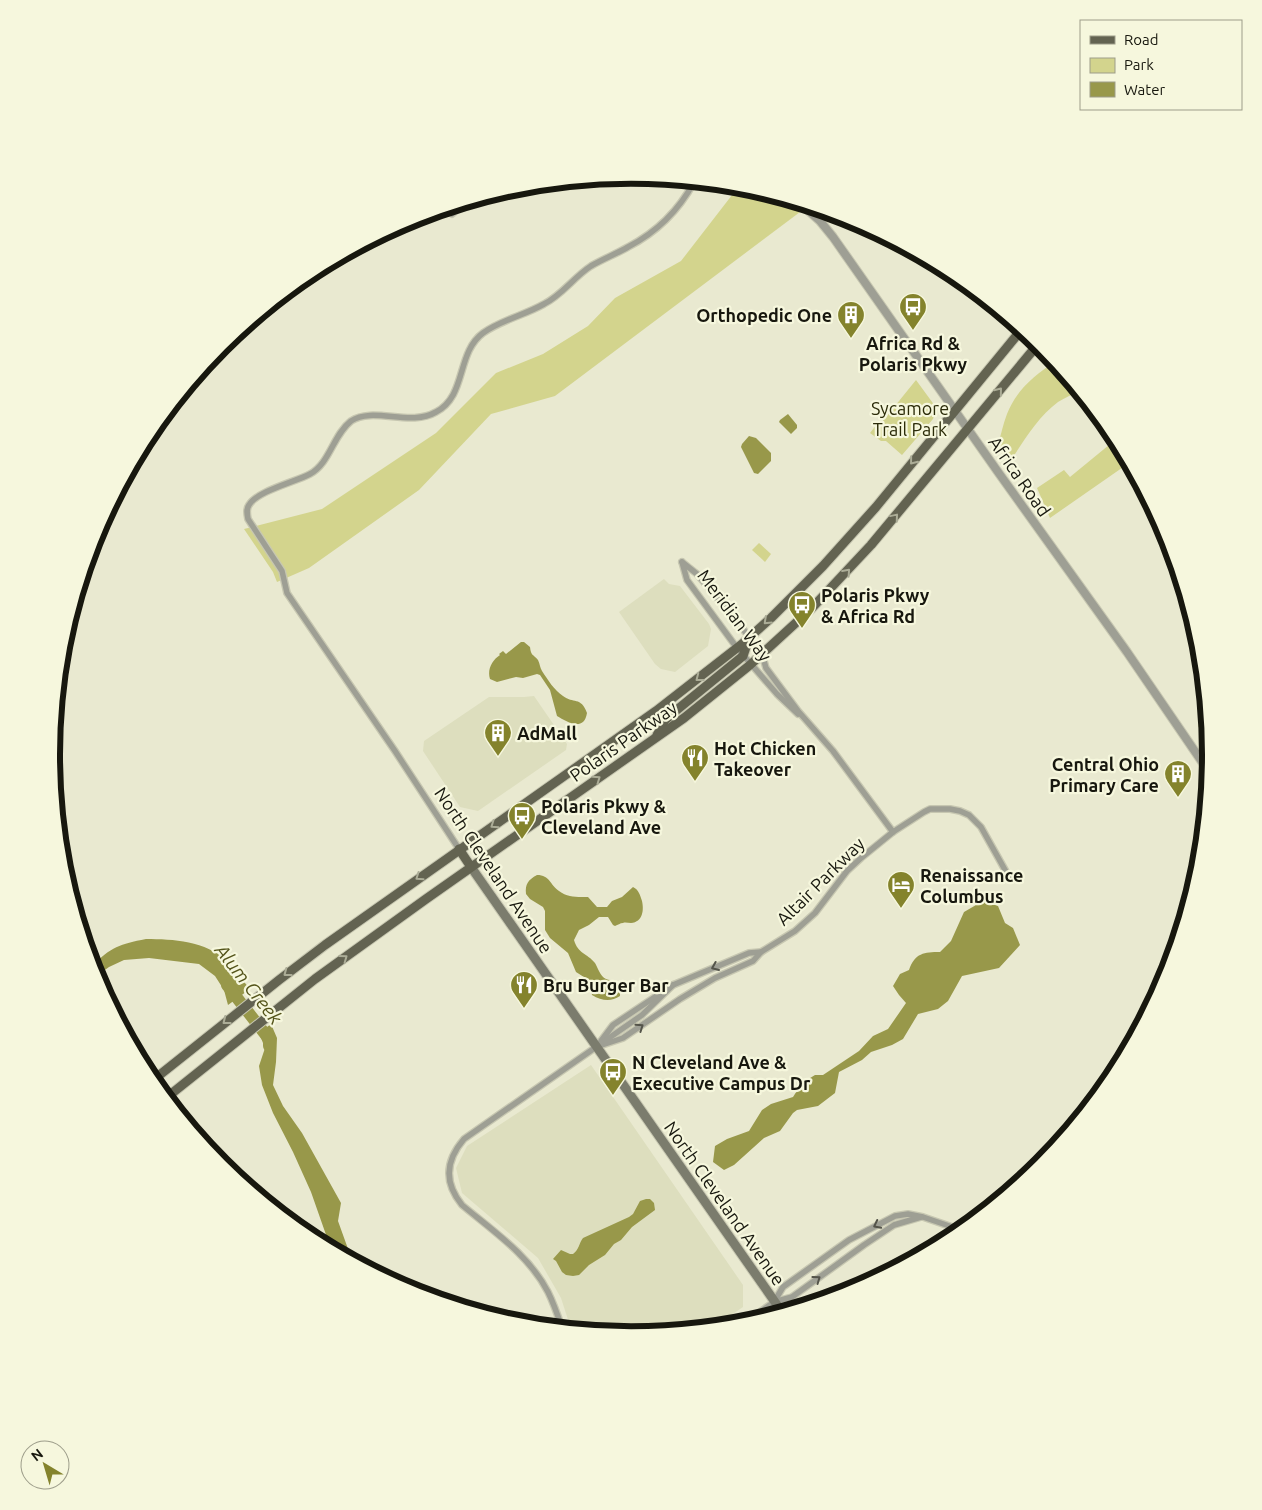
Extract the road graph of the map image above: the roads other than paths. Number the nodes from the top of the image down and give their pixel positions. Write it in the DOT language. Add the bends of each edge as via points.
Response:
graph roads {
  1 [pos="691,187"];
  2 [pos="454,212"];
  3 [pos="811,213"];
  4 [pos="452,214"];
  5 [pos="1017,335"];
  6 [pos="1034,350"];
  7 [pos="956,410"];
  8 [pos="968,429"];
  9 [pos="749,638"];
  10 [pos="737,648"];
  11 [pos="762,654"];
  12 [pos="743,656"];
  13 [pos="750,665"];
  14 [pos="809,723"];
  15 [pos="656,738"];
  16 [pos="1202,761"];
  17 [pos="893,832"];
  18 [pos="459,849"];
  19 [pos="471,867"];
  20 [pos="1009,877"];
  21 [pos="761,952"];
  22 [pos="596,1047"];
  23 [pos="159,1076"];
  24 [pos="171,1094"];
  25 [pos="923,1217"];
  26 [pos="952,1227"];
  27 [pos="774,1302"];
  28 [pos="778,1307"];
  29 [pos="761,1311"];
  30 [pos="559,1321"];
  1 -- 18 [label="street, North Cleveland Avenue" via="669,217 647,236 590,267 546,304 482,334 473,343 457,389 445,407 425,417 374,415 352,421 340,432 322,464 311,474 266,492 254,500 247,511 248,519 282,571 287,593"];
  2 -- 4 [label="street"];
  3 -- 7 [label="street, Africa Road" via="833,237"];
  5 -- 7 [label="main road, Polaris Parkway"];
  8 -- 6 [label="main road, Polaris Parkway, one-way"];
  7 -- 8 [label="street, Africa Road"];
  7 -- 9 [label="main road, Polaris Parkway, one-way" via="823,566"];
  11 -- 8 [label="main road, Polaris Parkway, one-way" via="841,579"];
  8 -- 16 [label="street, Africa Road"];
  9 -- 10 [label="main road, Polaris Parkway"];
  9 -- 10 [label="street, Meridian Way" via="712,590 682,562 687,580"];
  9 -- 11 [label="street, Meridian Way"];
  9 -- 12 [label="main road"];
  10 -- 12 [label="street, Meridian Way"];
  10 -- 18 [label="main road, Polaris Parkway, one-way" via="656,710"];
  11 -- 13 [label="main road, Polaris Parkway"];
  11 -- 14 [label="street, Meridian Way" via="766,668"];
  12 -- 13 [label="street, Meridian Way"];
  12 -- 15 [label="main road" via="665,720"];
  13 -- 14 [label="street, Meridian Way" via="782,700"];
  13 -- 15 [label="main road, Polaris Parkway"];
  14 -- 17 [label="street, Meridian Way"];
  19 -- 15 [label="main road, Polaris Parkway, one-way"];
  17 -- 20 [label="street, Altair Parkway" via="930,809 960,811 981,827"];
  17 -- 21 [label="street, Altair Parkway" via="847,871 815,913"];
  18 -- 19 [label="main road, North Cleveland Avenue"];
  18 -- 23 [label="main road, Polaris Parkway, one-way" via="325,945"];
  19 -- 22 [label="main road, North Cleveland Avenue"];
  24 -- 19 [label="main road, Polaris Parkway, one-way" via="316,979"];
  22 -- 21 [label="street, Altair Parkway, one-way" via="623,1038 680,999 753,960"];
  21 -- 22 [label="street, Altair Parkway, one-way" via="749,953 673,985 613,1025"];
  22 -- 27 [label="main road, North Cleveland Avenue"];
  22 -- 30 [label="street" via="464,1139 454,1153 448,1173 452,1189 462,1205 532,1267 548,1292"];
  25 -- 26 [label="street"];
  27 -- 25 [label="street, one-way" via="792,1298 894,1225"];
  25 -- 27 [label="street, one-way" via="895,1216 849,1240 783,1287"];
  27 -- 28 [label="main road, North Cleveland Avenue"];
  27 -- 29 [label="street"];
}
